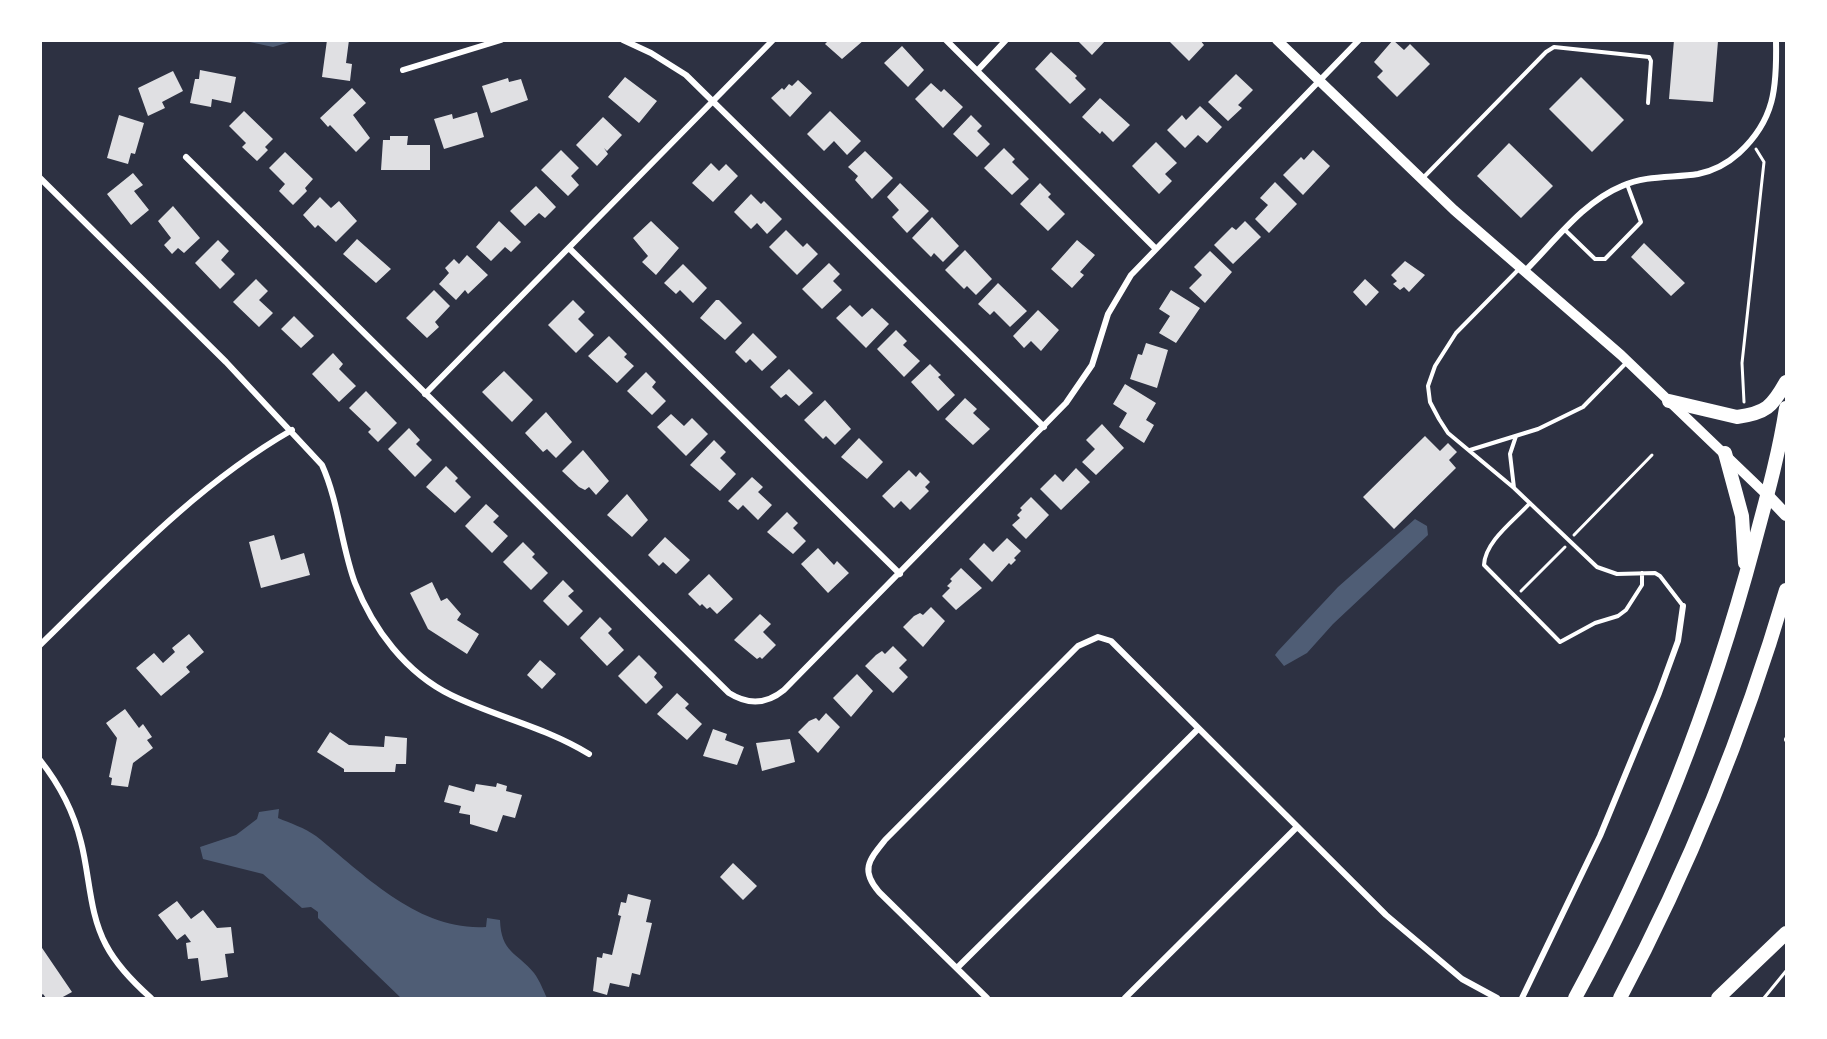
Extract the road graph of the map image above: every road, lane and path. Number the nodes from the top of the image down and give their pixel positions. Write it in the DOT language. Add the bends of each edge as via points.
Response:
graph roads {
  1 [pos="501,40"];
  2 [pos="623,40"];
  3 [pos="773,40"];
  4 [pos="946,40"];
  5 [pos="1006,40"];
  6 [pos="1277,40"];
  7 [pos="1359,40"];
  8 [pos="1776,40"];
  9 [pos="403,70"];
  10 [pos="976,71"];
  11 [pos="1319,83"];
  12 [pos="713,101"];
  13 [pos="1648,104"];
  14 [pos="1752,141"];
  15 [pos="186,157"];
  16 [pos="40,178"];
  17 [pos="1422,179"];
  18 [pos="1627,184"];
  19 [pos="1565,230"];
  20 [pos="569,248"];
  21 [pos="1156,249"];
  22 [pos="1524,268"];
  23 [pos="1628,362"];
  24 [pos="1786,382"];
  25 [pos="425,394"];
  26 [pos="1670,401"];
  27 [pos="1744,402"];
  28 [pos="1786,408"];
  29 [pos="1044,427"];
  30 [pos="292,430"];
  31 [pos="1516,436"];
  32 [pos="1469,451"];
  33 [pos="1725,453"];
  34 [pos="1653,455"];
  35 [pos="1514,488"];
  36 [pos="1767,495"];
  37 [pos="1530,503"];
  38 [pos="1786,515"];
  39 [pos="1570,542"];
  40 [pos="1642,573"];
  41 [pos="900,574"];
  42 [pos="1746,576"];
  43 [pos="1786,590"];
  44 [pos="1515,597"];
  45 [pos="1683,606"];
  46 [pos="40,645"];
  47 [pos="1198,729"];
  48 [pos="589,754"];
  49 [pos="40,760"];
  50 [pos="1297,827"];
  51 [pos="1786,933"];
  52 [pos="957,968"];
  53 [pos="1786,971"];
  54 [pos="985,997"];
  55 [pos="151,999"];
  56 [pos="1125,999"];
  57 [pos="1497,999"];
  58 [pos="1522,999"];
  59 [pos="1575,999"];
  60 [pos="1620,999"];
  61 [pos="1718,999"];
  62 [pos="1764,999"];
  1 -- 9 [label="street"];
  2 -- 12 [label="street" via="669,63"];
  3 -- 12 [label="street"];
  4 -- 10 [label="street"];
  5 -- 10 [label="street"];
  6 -- 11 [label="street"];
  7 -- 11 [label="street"];
  8 -- 14 [label="street" via="1773,98"];
  10 -- 21 [label="street"];
  11 -- 17 [label="street"];
  11 -- 21 [label="street"];
  12 -- 20 [label="street"];
  12 -- 29 [label="street"];
  13 -- 17 [label="lane" via="1649,57 1554,47"];
  14 -- 18 [label="street" via="1712,170"];
  14 -- 27 [label="path" via="1764,162 1742,363"];
  15 -- 25 [label="street"];
  16 -- 30 [label="street"];
  17 -- 22 [label="street"];
  18 -- 19 [label="street" via="1597,200"];
  18 -- 19 [label="lane" via="1641,222 1605,259 1595,259"];
  19 -- 22 [label="street"];
  20 -- 25 [label="street"];
  20 -- 41 [label="street"];
  21 -- 29 [label="street" via="1122,287 1081,385"];
  22 -- 23 [label="street"];
  22 -- 32 [label="lane" via="1456,333 1435,366 1428,386 1439,419 1448,433"];
  23 -- 26 [label="street"];
  23 -- 31 [label="lane" via="1584,407"];
  24 -- 26 [label="highway" via="1773,406 1737,417"];
  25 -- 41 [label="street" via="729,693 753,702 770,699 784,690"];
  26 -- 33 [label="street"];
  28 -- 36 [label="highway"];
  29 -- 41 [label="street"];
  30 -- 46 [label="street" via="205,488"];
  30 -- 48 [label="street" via="322,465 330,482 340,535 355,582 373,619 406,664 450,695 532,725"];
  31 -- 32 [label="lane"];
  31 -- 35 [label="lane" via="1510,454"];
  32 -- 35 [label="lane"];
  33 -- 36 [label="street"];
  33 -- 42 [label="highway" via="1742,516"];
  34 -- 39 [label="path"];
  35 -- 37 [label="lane"];
  36 -- 38 [label="main road"];
  36 -- 42 [label="highway"];
  37 -- 39 [label="lane"];
  37 -- 44 [label="lane" via="1484,556 1484,565"];
  39 -- 40 [label="lane" via="1598,567 1617,574"];
  39 -- 44 [label="path"];
  40 -- 44 [label="lane" via="1642,585 1626,610 1560,642"];
  40 -- 45 [label="lane" via="1660,576"];
  42 -- 59 [label="highway" via="1699,720 1652,843"];
  43 -- 60 [label="highway" via="1752,699 1717,792 1681,877"];
  45 -- 58 [label="street" via="1678,641 1659,693 1600,836"];
  47 -- 50 [label="street"];
  47 -- 52 [label="street"];
  47 -- 52 [label="street" via="1111,641 1098,638 1078,646 885,840 868,868 873,885"];
  49 -- 55 [label="street" via="73,817 92,908 104,939 126,974"];
  50 -- 56 [label="street"];
  50 -- 57 [label="street" via="1438,961"];
  51 -- 61 [label="highway"];
  52 -- 54 [label="street"];
  53 -- 62 [label="path"];
}
